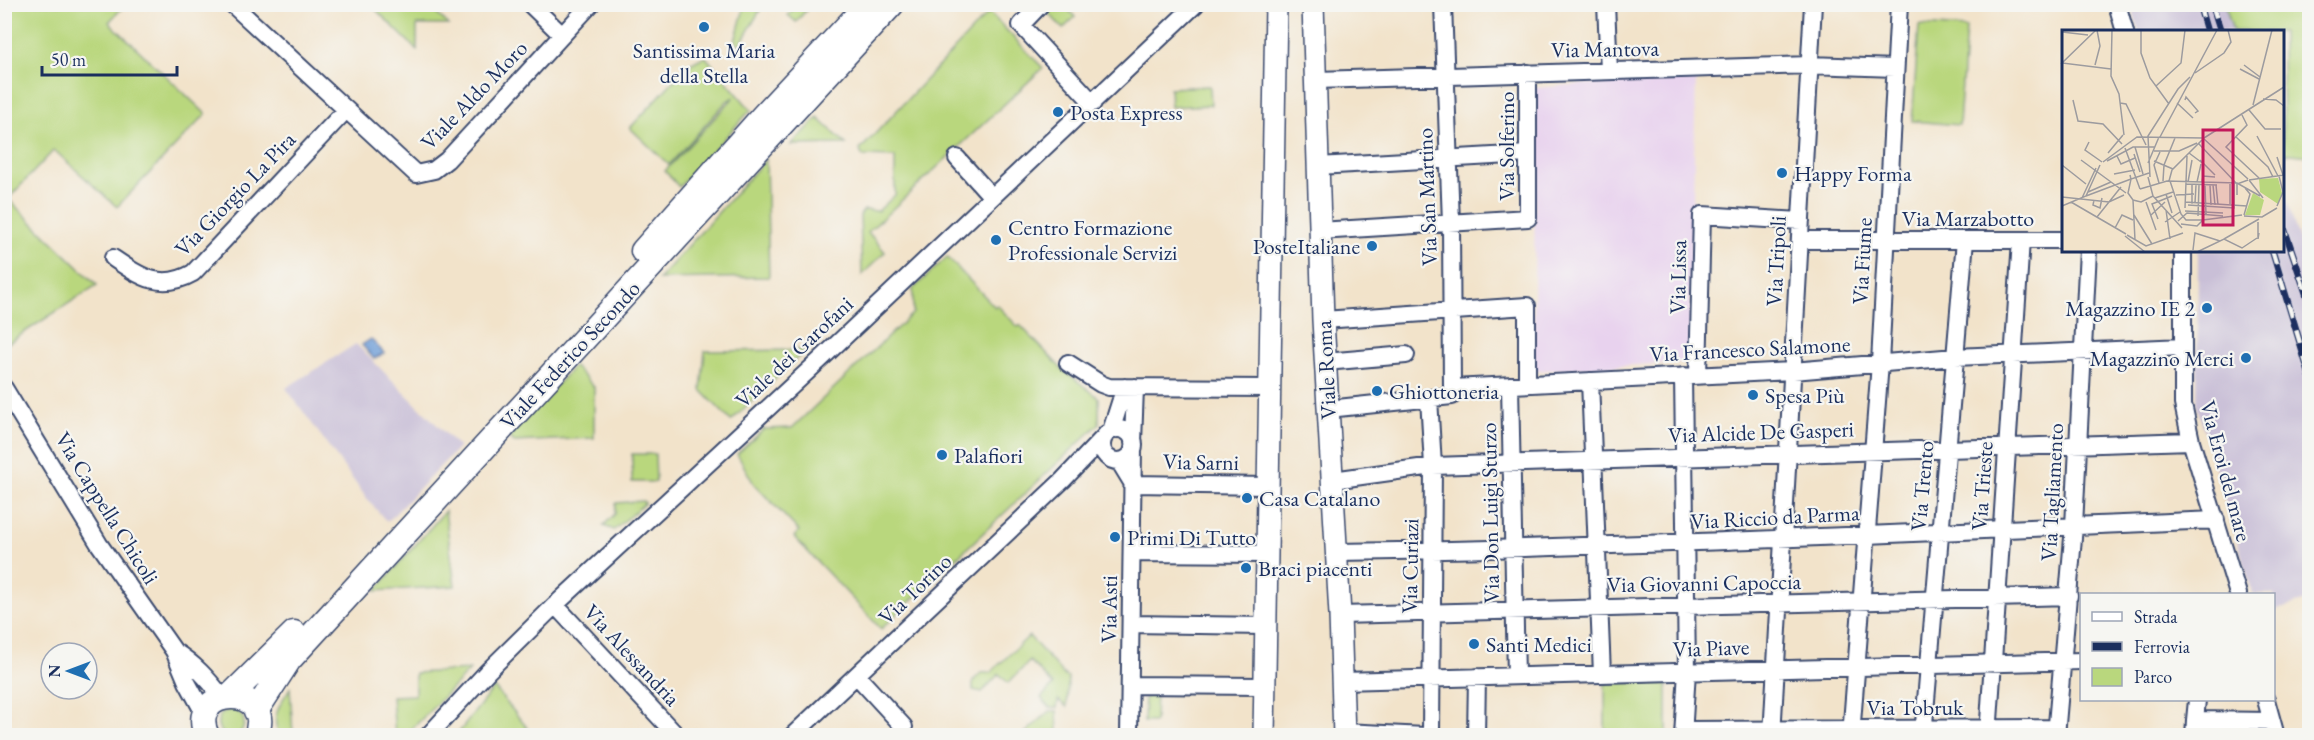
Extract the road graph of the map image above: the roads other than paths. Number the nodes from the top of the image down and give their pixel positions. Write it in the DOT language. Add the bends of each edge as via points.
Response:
graph roads {
  1 [pos="232,4"];
  2 [pos="530,4"];
  3 [pos="591,4"];
  4 [pos="868,4"];
  5 [pos="892,4"];
  6 [pos="1041,4"];
  7 [pos="1196,4"];
  8 [pos="1276,4"];
  9 [pos="1314,4"];
  10 [pos="1443,4"];
  11 [pos="1606,4"];
  12 [pos="1814,4"];
  13 [pos="1899,4"];
  14 [pos="2117,4"];
  15 [pos="2124,30"];
  16 [pos="562,35"];
  17 [pos="1810,65"];
  18 [pos="1895,68"];
  19 [pos="1609,71"];
  20 [pos="1528,73"];
  21 [pos="1446,76"];
  22 [pos="1316,80"];
  23 [pos="1093,103"];
  24 [pos="346,110"];
  25 [pos="1528,154"];
  26 [pos="957,158"];
  27 [pos="1448,158"];
  28 [pos="1318,166"];
  29 [pos="992,197"];
  30 [pos="1801,221"];
  31 [pos="1451,223"];
  32 [pos="1319,231"];
  33 [pos="1800,240"];
  34 [pos="1886,240"];
  35 [pos="1965,240"];
  36 [pos="2021,240"];
  37 [pos="2062,240"];
  38 [pos="2088,252"];
  39 [pos="2183,252"];
  40 [pos="113,258"];
  41 [pos="1452,310"];
  42 [pos="1323,320"];
  43 [pos="2183,347"];
  44 [pos="2081,350"];
  45 [pos="2013,354"];
  46 [pos="1406,355"];
  47 [pos="1955,357"];
  48 [pos="1325,362"];
  49 [pos="1068,363"];
  50 [pos="1880,363"];
  51 [pos="1793,371"];
  52 [pos="1691,376"];
  53 [pos="1590,381"];
  54 [pos="1527,384"];
  55 [pos="1510,385"];
  56 [pos="1130,387"];
  57 [pos="4,388"];
  58 [pos="1270,388"];
  59 [pos="1452,388"];
  60 [pos="1429,398"];
  61 [pos="1328,409"];
  62 [pos="1107,434"];
  63 [pos="2191,441"];
  64 [pos="1133,445"];
  65 [pos="2078,445"];
  66 [pos="2008,446"];
  67 [pos="1947,449"];
  68 [pos="1873,451"];
  69 [pos="1788,453"];
  70 [pos="1684,457"];
  71 [pos="1593,460"];
  72 [pos="1116,461"];
  73 [pos="1512,462"];
  74 [pos="1433,465"];
  75 [pos="1069,474"];
  76 [pos="1333,480"];
  77 [pos="1133,484"];
  78 [pos="1268,486"];
  79 [pos="2216,520"];
  80 [pos="2074,526"];
  81 [pos="2001,529"];
  82 [pos="1941,532"];
  83 [pos="1867,534"];
  84 [pos="1783,540"];
  85 [pos="1685,544"];
  86 [pos="1596,547"];
  87 [pos="1513,549"];
  88 [pos="1432,551"];
  89 [pos="1336,552"];
  90 [pos="1132,553"];
  91 [pos="1267,554"];
  92 [pos="2238,593"];
  93 [pos="2069,596"];
  94 [pos="1997,598"];
  95 [pos="1935,600"];
  96 [pos="1862,601"];
  97 [pos="1780,603"];
  98 [pos="555,606"];
  99 [pos="1686,606"];
  100 [pos="1599,608"];
  101 [pos="1514,610"];
  102 [pos="1432,612"];
  103 [pos="1340,615"];
  104 [pos="1131,624"];
  105 [pos="1265,626"];
  106 [pos="174,651"];
  107 [pos="2080,660"];
  108 [pos="2063,661"];
  109 [pos="1992,663"];
  110 [pos="1929,665"];
  111 [pos="1856,667"];
  112 [pos="1776,669"];
  113 [pos="1687,671"];
  114 [pos="1602,674"];
  115 [pos="856,676"];
  116 [pos="1516,676"];
  117 [pos="1477,677"];
  118 [pos="1431,679"];
  119 [pos="1342,681"];
  120 [pos="1130,684"];
  121 [pos="1264,686"];
  122 [pos="226,696"];
  123 [pos="2197,701"];
  124 [pos="2267,701"];
  125 [pos="259,727"];
  126 [pos="2195,728"];
  127 [pos="2274,728"];
  128 [pos="205,729"];
  129 [pos="1988,732"];
  130 [pos="2056,732"];
  131 [pos="1684,733"];
  132 [pos="1773,733"];
  133 [pos="1851,733"];
  134 [pos="1923,733"];
  135 [pos="1344,734"];
  136 [pos="428,735"];
  137 [pos="677,735"];
  138 [pos="792,735"];
  139 [pos="896,735"];
  140 [pos="1129,735"];
  141 [pos="1263,735"];
  142 [pos="1425,735"];
  143 [pos="1431,735"];
  144 [pos="1476,735"];
  1 -- 24 [label="street"];
  2 -- 16 [label="street"];
  3 -- 16 [label="street, Viale Aldo Moro"];
  4 -- 122 [label="main road, Viale Federico Secondo" via="464,452 280,649"];
  5 -- 125 [label="main road, Viale Federico Secondo" via="289,660"];
  6 -- 23 [label="street" via="1021,25"];
  7 -- 23 [label="street, Viale dei Garofani"];
  8 -- 58 [label="street"];
  9 -- 22 [label="street, Viale Roma"];
  10 -- 21 [label="street, Via San Martino"];
  11 -- 19 [label="street"];
  12 -- 17 [label="street, Via Tripoli"];
  13 -- 18 [label="street, Via Fiume"];
  14 -- 15 [label="street"];
  16 -- 24 [label="street, Viale Aldo Moro" via="447,160 426,173 416,174 408,168"];
  17 -- 18 [label="street, Via Mantova"];
  17 -- 19 [label="street, Via Mantova"];
  17 -- 30 [label="street, Via Tripoli"];
  18 -- 34 [label="street, Via Fiume"];
  19 -- 20 [label="street, Via Mantova"];
  20 -- 21 [label="street, Via Mantova"];
  20 -- 25 [label="street, Via Solferino"];
  21 -- 22 [label="street, Via Mantova"];
  21 -- 27 [label="street, Via San Martino"];
  22 -- 28 [label="street, Viale Roma"];
  23 -- 29 [label="street, Viale dei Garofani"];
  24 -- 40 [label="street, Via Giorgio La Pira" via="193,273 179,281 163,283 136,274"];
  25 -- 27 [label="street"];
  25 -- 31 [label="street, Via Solferino" via="1528,218"];
  26 -- 29 [label="street"];
  27 -- 28 [label="street"];
  27 -- 31 [label="street, Via San Martino"];
  28 -- 32 [label="street, Viale Roma"];
  29 -- 98 [label="street, Viale dei Garofani"];
  30 -- 33 [label="street, Via Tripoli"];
  30 -- 52 [label="street, Via Lissa" via="1702,215"];
  31 -- 32 [label="street"];
  31 -- 41 [label="street, Via San Martino"];
  32 -- 42 [label="street, Viale Roma"];
  33 -- 34 [label="street, Via Marzabotto"];
  33 -- 51 [label="street, Via Tripoli"];
  34 -- 35 [label="street, Via Marzabotto"];
  34 -- 50 [label="street, Via Fiume"];
  35 -- 36 [label="street, Via Marzabotto"];
  35 -- 47 [label="street, Via Trento"];
  36 -- 37 [label="street, Via Marzabotto"];
  36 -- 45 [label="street, Via Trieste"];
  38 -- 44 [label="street, Via Tagliamento"];
  39 -- 43 [label="street, Via Eroi del mare"];
  41 -- 42 [label="street"];
  41 -- 54 [label="street" via="1527,306"];
  41 -- 59 [label="street, Via San Martino"];
  42 -- 48 [label="street, Viale Roma"];
  43 -- 44 [label="street, Via Francesco Salamone"];
  43 -- 63 [label="street, Via Eroi del mare" via="2183,404"];
  44 -- 45 [label="street, Via Francesco Salamone"];
  44 -- 65 [label="street, Via Tagliamento"];
  45 -- 47 [label="street, Via Francesco Salamone"];
  45 -- 66 [label="street, Via Trieste"];
  46 -- 48 [label="street"];
  47 -- 50 [label="street, Via Francesco Salamone"];
  47 -- 67 [label="street, Via Trento"];
  48 -- 61 [label="street, Viale Roma"];
  49 -- 56 [label="street" via="1101,384"];
  50 -- 51 [label="street, Via Francesco Salamone"];
  50 -- 68 [label="street, Via Fiume"];
  51 -- 52 [label="street, Via Francesco Salamone"];
  51 -- 69 [label="street, Via Tripoli"];
  52 -- 53 [label="street, Via Francesco Salamone"];
  52 -- 70 [label="street, Via Lissa"];
  53 -- 54 [label="street, Via Francesco Salamone"];
  53 -- 71 [label="street"];
  54 -- 55 [label="street, Via Francesco Salamone"];
  55 -- 59 [label="street, Via Francesco Salamone"];
  55 -- 73 [label="street, Via Don Luigi Sturzo"];
  56 -- 58 [label="street"];
  56 -- 62 [label="street"];
  56 -- 64 [label="street, Via Asti"];
  57 -- 106 [label="street, Via Cappella Chicoli" via="99,544"];
  58 -- 78 [label="street"];
  59 -- 60 [label="street, Via Francesco Salamone" via="1452,396"];
  60 -- 61 [label="street, Via Francesco Salamone"];
  60 -- 74 [label="street, Via Curiazi"];
  61 -- 76 [label="street, Viale Roma"];
  62 -- 64 [label="street" via="1115,429 1125,431"];
  62 -- 72 [label="street" via="1103,452"];
  62 -- 75 [label="street, Via Torino"];
  63 -- 65 [label="street, Via Alcide De Gasperi"];
  63 -- 79 [label="street, Via Eroi del mare"];
  64 -- 72 [label="street" via="1129,457"];
  64 -- 77 [label="street, Via Asti"];
  65 -- 66 [label="street, Via Alcide De Gasperi"];
  65 -- 80 [label="street, Via Tagliamento"];
  66 -- 67 [label="street, Via Alcide De Gasperi"];
  66 -- 81 [label="street, Via Trieste"];
  67 -- 68 [label="street, Via Alcide De Gasperi"];
  67 -- 82 [label="street, Via Trento"];
  68 -- 69 [label="street, Via Alcide De Gasperi"];
  68 -- 83 [label="street, Via Fiume"];
  69 -- 70 [label="street, Via Alcide De Gasperi"];
  69 -- 84 [label="street, Via Tripoli"];
  70 -- 71 [label="street, Via Alcide De Gasperi"];
  70 -- 85 [label="street, Via Lissa"];
  71 -- 73 [label="street, Via Alcide De Gasperi"];
  71 -- 86 [label="street"];
  72 -- 75 [label="street, Via Torino"];
  72 -- 77 [label="street"];
  73 -- 74 [label="street, Via Alcide De Gasperi"];
  73 -- 87 [label="street, Via Don Luigi Sturzo"];
  74 -- 76 [label="street, Via Alcide De Gasperi"];
  74 -- 88 [label="street, Via Curiazi"];
  75 -- 115 [label="street, Via Torino"];
  76 -- 89 [label="street, Viale Roma"];
  77 -- 78 [label="street, Via Sarni"];
  77 -- 90 [label="street, Via Asti"];
  78 -- 91 [label="street"];
  79 -- 80 [label="street, Via Riccio da Parma"];
  79 -- 92 [label="street, Via Eroi del mare"];
  80 -- 81 [label="street, Via Riccio da Parma"];
  80 -- 93 [label="street, Via Tagliamento"];
  81 -- 82 [label="street, Via Riccio da Parma"];
  81 -- 94 [label="street, Via Trieste"];
  82 -- 83 [label="street, Via Riccio da Parma"];
  82 -- 95 [label="street, Via Trento"];
  83 -- 84 [label="street, Via Riccio da Parma"];
  83 -- 96 [label="street, Via Fiume"];
  84 -- 85 [label="street, Via Riccio da Parma"];
  84 -- 97 [label="street, Via Tripoli"];
  85 -- 86 [label="street, Via Riccio da Parma"];
  85 -- 99 [label="street, Via Lissa"];
  86 -- 87 [label="street, Via Riccio da Parma"];
  86 -- 100 [label="street"];
  87 -- 88 [label="street, Via Riccio da Parma"];
  87 -- 101 [label="street, Via Don Luigi Sturzo"];
  88 -- 89 [label="street, Via Riccio da Parma"];
  88 -- 102 [label="street, Via Curiazi"];
  89 -- 103 [label="street, Viale Roma"];
  90 -- 91 [label="street"];
  90 -- 104 [label="street, Via Asti"];
  91 -- 105 [label="street"];
  93 -- 94 [label="street, Via Giovanni Capoccia"];
  93 -- 108 [label="street, Via Tagliamento"];
  94 -- 95 [label="street, Via Giovanni Capoccia"];
  94 -- 109 [label="street, Via Trieste"];
  95 -- 96 [label="street, Via Giovanni Capoccia"];
  95 -- 110 [label="street, Via Trento"];
  96 -- 97 [label="street, Via Giovanni Capoccia"];
  96 -- 111 [label="street, Via Fiume"];
  97 -- 99 [label="street, Via Giovanni Capoccia"];
  97 -- 112 [label="street, Via Tripoli"];
  98 -- 136 [label="street, Viale dei Garofani"];
  98 -- 137 [label="street, Via Alessandria"];
  99 -- 100 [label="street, Via Giovanni Capoccia"];
  99 -- 113 [label="street, Via Lissa"];
  100 -- 101 [label="street, Via Giovanni Capoccia"];
  100 -- 114 [label="street"];
  101 -- 102 [label="street, Via Giovanni Capoccia"];
  101 -- 116 [label="street, Via Don Luigi Sturzo"];
  102 -- 103 [label="street, Via Giovanni Capoccia"];
  102 -- 118 [label="street, Via Curiazi"];
  103 -- 119 [label="street, Viale Roma"];
  104 -- 105 [label="street"];
  104 -- 120 [label="street, Via Asti"];
  105 -- 121 [label="street"];
  106 -- 122 [label="street, Via Cappella Chicoli" via="189,659"];
  106 -- 128 [label="street, Via Cappella Chicoli"];
  107 -- 108 [label="street, Via Piave"];
  108 -- 109 [label="street, Via Piave"];
  108 -- 130 [label="street, Via Tagliamento"];
  109 -- 110 [label="street, Via Piave"];
  109 -- 129 [label="street, Via Trieste"];
  110 -- 111 [label="street, Via Piave"];
  110 -- 134 [label="street, Via Trento"];
  111 -- 112 [label="street, Via Piave"];
  111 -- 133 [label="street, Via Fiume"];
  112 -- 113 [label="street, Via Piave"];
  112 -- 132 [label="street, Via Tripoli"];
  113 -- 114 [label="street, Via Piave"];
  113 -- 131 [label="street, Via Lissa"];
  114 -- 116 [label="street, Via Piave"];
  115 -- 138 [label="street, Via Torino"];
  115 -- 139 [label="street" via="904,727"];
  116 -- 117 [label="street, Via Piave"];
  117 -- 118 [label="street, Via Piave"];
  117 -- 144 [label="street"];
  118 -- 119 [label="street, Via Piave"];
  118 -- 143 [label="street, Via Curiazi"];
  119 -- 135 [label="street, Viale Roma"];
  120 -- 121 [label="street"];
  120 -- 140 [label="street, Via Asti"];
  121 -- 141 [label="street"];
  122 -- 125 [label="main road" via="245,699"];
  122 -- 128 [label="main road, Viale Federico Secondo" via="208,707"];
  123 -- 126 [label="street"];
  124 -- 127 [label="street"];
  126 -- 127 [label="street"];
  129 -- 130 [label="street, Via Tobruk"];
  129 -- 134 [label="street, Via Tobruk"];
  131 -- 132 [label="street, Via Tobruk"];
  132 -- 133 [label="street, Via Tobruk"];
  133 -- 134 [label="street, Via Tobruk"];
  135 -- 142 [label="street"];
}
